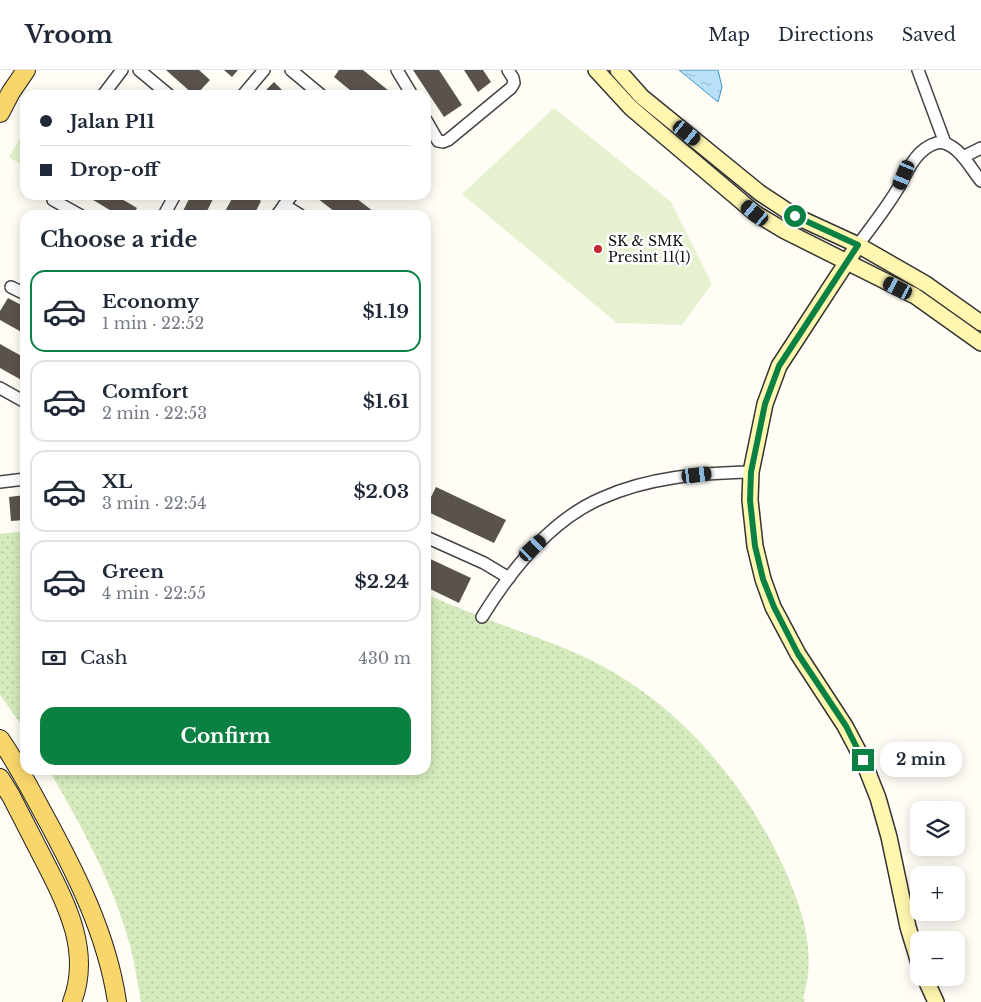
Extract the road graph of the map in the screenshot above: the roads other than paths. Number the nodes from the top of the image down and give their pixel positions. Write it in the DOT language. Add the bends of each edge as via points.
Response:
graph roads {
  1 [pos="26,70"];
  2 [pos="122,70"];
  3 [pos="139,70"];
  4 [pos="264,70"];
  5 [pos="291,70"];
  6 [pos="397,70"];
  7 [pos="508,70"];
  8 [pos="596,70"];
  9 [pos="618,70"];
  10 [pos="918,70"];
  11 [pos="107,90"];
  12 [pos="163,90"];
  13 [pos="247,90"];
  14 [pos="315,90"];
  15 [pos="409,90"];
  16 [pos="0,113"];
  17 [pos="431,129"];
  18 [pos="945,143"];
  19 [pos="981,148"];
  20 [pos="963,157"];
  21 [pos="981,181"];
  22 [pos="52,200"];
  23 [pos="71,210"];
  24 [pos="858,245"];
  25 [pos="846,262"];
  26 [pos="10,286"];
  27 [pos="20,291"];
  28 [pos="981,323"];
  29 [pos="981,343"];
  30 [pos="0,388"];
  31 [pos="20,399"];
  32 [pos="751,472"];
  33 [pos="20,480"];
  34 [pos="0,482"];
  35 [pos="431,539"];
  36 [pos="509,578"];
  37 [pos="482,617"];
  38 [pos="0,739"];
  39 [pos="20,771"];
  40 [pos="23,775"];
  41 [pos="0,778"];
  42 [pos="910,934"];
  43 [pos="929,986"];
  44 [pos="72,1002"];
  45 [pos="117,1002"];
  46 [pos="936,1002"];
  1 -- 16 [label="main road"];
  2 -- 11 [label="street"];
  3 -- 12 [label="street"];
  4 -- 13 [label="street"];
  5 -- 14 [label="street"];
  6 -- 15 [label="street"];
  7 -- 17 [label="street" via="514,83 510,88 448,140 438,141"];
  8 -- 25 [label="main road" via="631,108 755,213 785,232"];
  9 -- 24 [label="main road" via="642,97 760,193 795,216"];
  10 -- 18 [label="street"];
  18 -- 20 [label="street"];
  18 -- 24 [label="street" via="930,146 916,157 900,186"];
  19 -- 20 [label="street"];
  20 -- 21 [label="street"];
  22 -- 23 [label="street"];
  24 -- 25 [label="main road"];
  24 -- 28 [label="main road" via="926,284"];
  25 -- 29 [label="main road" via="915,296"];
  25 -- 32 [label="main road" via="779,366 765,404"];
  26 -- 27 [label="street"];
  30 -- 31 [label="street"];
  32 -- 36 [label="street" via="665,479 601,498 551,531"];
  32 -- 42 [label="main road" via="750,500 755,546 763,579 782,626 846,726 863,760 889,837"];
  33 -- 34 [label="street"];
  35 -- 36 [label="street"];
  36 -- 37 [label="street"];
  38 -- 39 [label="main road"];
  40 -- 45 [label="main road" via="88,902"];
  41 -- 44 [label="main road" via="70,915 79,956 79,980"];
  43 -- 46 [label="main road"];
}
